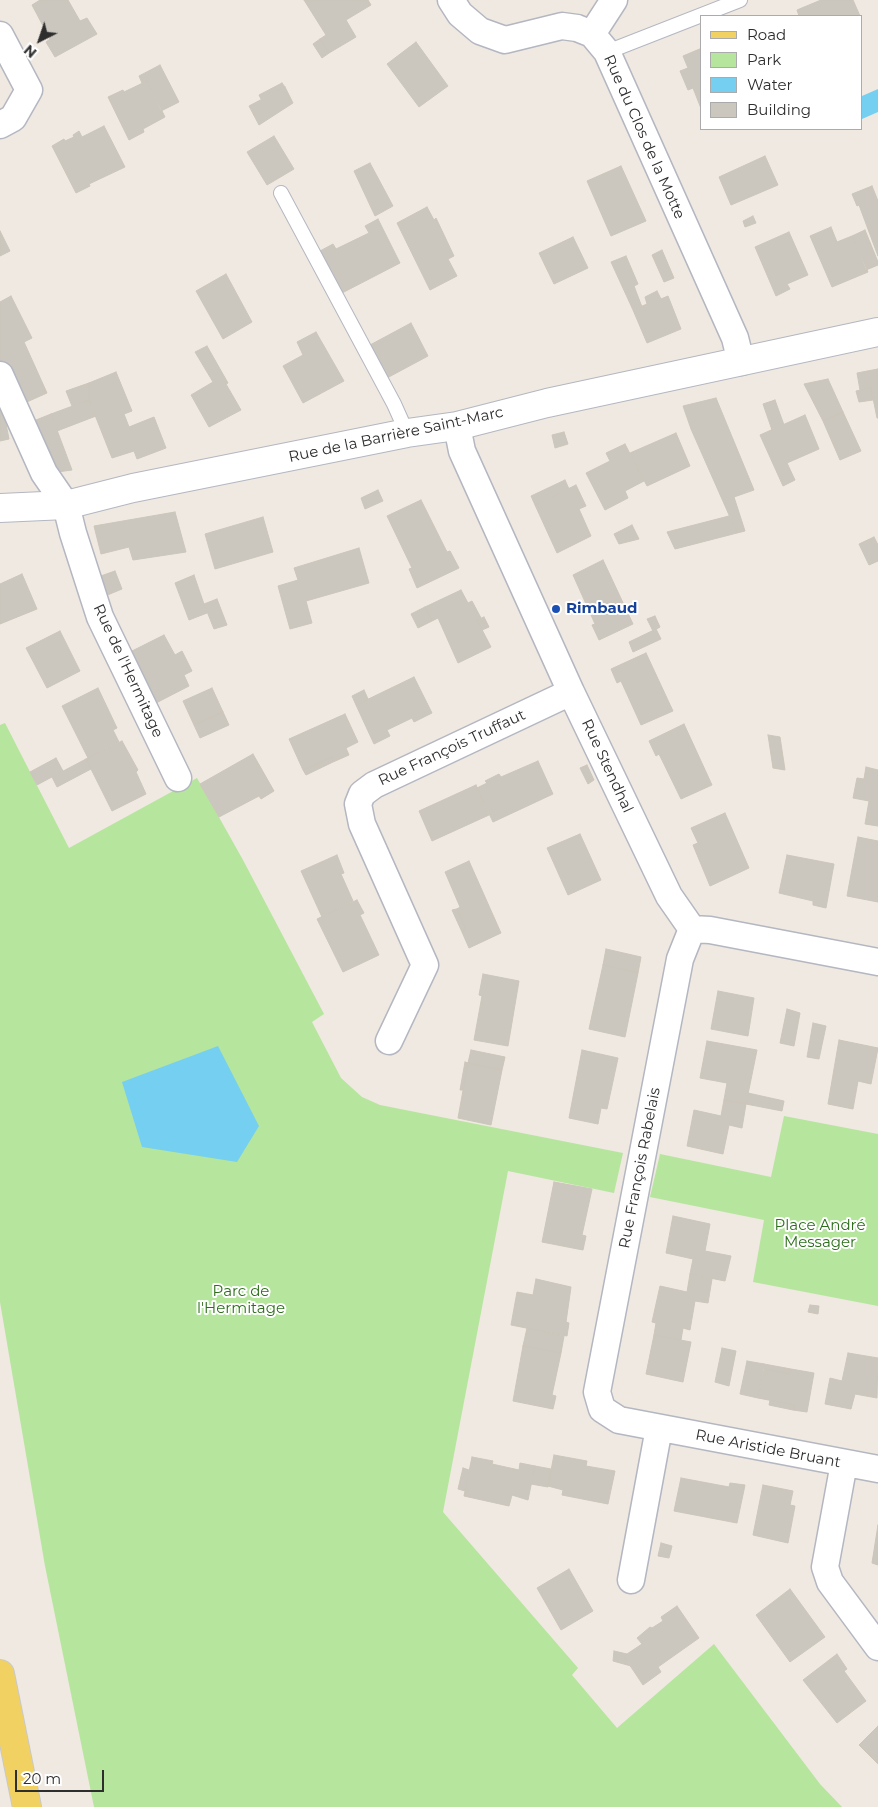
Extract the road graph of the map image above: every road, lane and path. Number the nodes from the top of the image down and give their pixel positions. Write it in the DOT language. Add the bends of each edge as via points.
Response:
graph roads {
  1 [pos="451,0"];
  2 [pos="614,0"];
  3 [pos="740,0"];
  4 [pos="0,36"];
  5 [pos="600,43"];
  6 [pos="0,125"];
  7 [pos="281,193"];
  8 [pos="878,332"];
  9 [pos="741,362"];
  10 [pos="0,375"];
  11 [pos="456,426"];
  12 [pos="407,433"];
  13 [pos="66,505"];
  14 [pos="0,508"];
  15 [pos="571,692"];
  16 [pos="178,778"];
  17 [pos="692,929"];
  18 [pos="878,962"];
  19 [pos="389,1041"];
  20 [pos="602,1409"];
  21 [pos="659,1428"];
  22 [pos="844,1463"];
  23 [pos="878,1470"];
  24 [pos="631,1580"];
  25 [pos="878,1646"];
  26 [pos="0,1674"];
  27 [pos="28,1807"];
  1 -- 5 [label="street" via="460,14 480,31 505,40 562,26 577,28"];
  2 -- 5 [label="street"];
  3 -- 5 [label="lane"];
  4 -- 6 [label="street" via="29,90 13,118"];
  5 -- 9 [label="street, Rue du Clos de la Motte" via="735,338"];
  7 -- 12 [label="lane"];
  8 -- 9 [label="main road, Rue de la Barrière Saint-Marc"];
  9 -- 11 [label="main road, Rue de la Barrière Saint-Marc" via="529,407"];
  10 -- 13 [label="street" via="44,473"];
  11 -- 12 [label="main road, Rue de la Barrière Saint-Marc"];
  11 -- 15 [label="street, Rue Stendhal" via="462,451"];
  12 -- 13 [label="main road, Rue de la Barrière Saint-Marc" via="133,488"];
  13 -- 14 [label="main road, Rue de la Barrière Saint-Marc"];
  13 -- 16 [label="street, Rue de l'Hermitage" via="100,616"];
  15 -- 17 [label="street, Rue Stendhal" via="669,896"];
  15 -- 19 [label="street, Rue François Truffaut" via="374,785 362,794 358,804 362,824 425,965"];
  17 -- 18 [label="street"];
  17 -- 20 [label="street, Rue François Rabelais" via="680,959 597,1392"];
  20 -- 21 [label="street, Rue Aristide Bruant" via="619,1420"];
  21 -- 22 [label="street, Rue Aristide Bruant"];
  21 -- 24 [label="street"];
  22 -- 23 [label="street, Rue Aristide Bruant"];
  22 -- 25 [label="street" via="825,1567 830,1582"];
  26 -- 27 [label="main road"];
}
